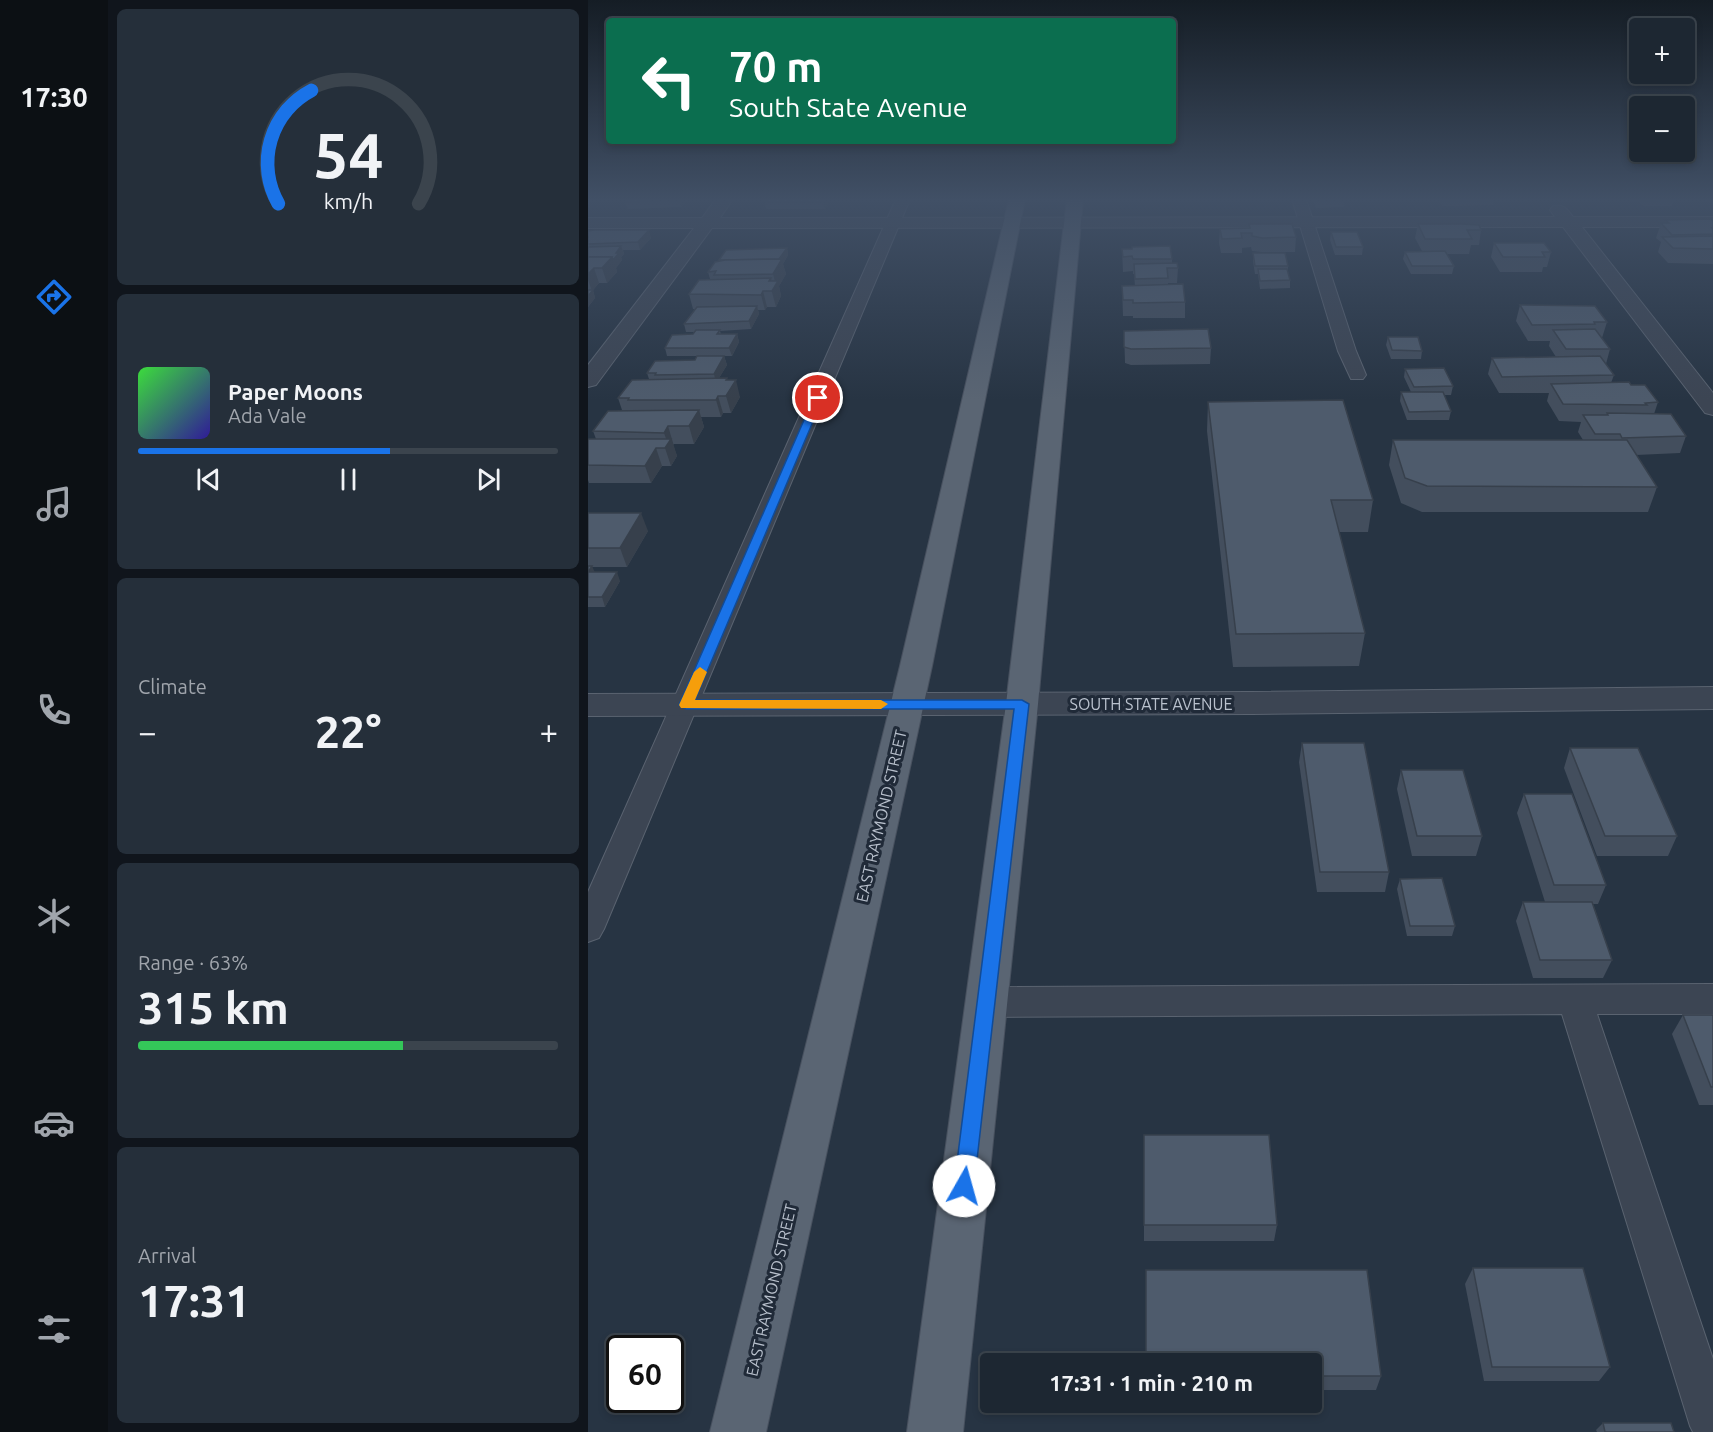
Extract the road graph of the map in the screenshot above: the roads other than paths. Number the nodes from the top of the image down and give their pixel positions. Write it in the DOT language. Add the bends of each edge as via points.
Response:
graph roads {
  1 [pos="675,266"];
  2 [pos="874,266"];
  3 [pos="1002,266"];
  4 [pos="1068,266"];
  5 [pos="1320,266"];
  6 [pos="1604,266"];
  7 [pos="1357,375"];
  8 [pos="588,380"];
  9 [pos="1705,388"];
  10 [pos="1713,408"];
  11 [pos="1713,698"];
  12 [pos="1022,704"];
  13 [pos="588,705"];
  14 [pos="686,705"];
  15 [pos="907,705"];
  16 [pos="588,929"];
  17 [pos="1713,999"];
  18 [pos="1575,1000"];
  19 [pos="986,1002"];
  20 [pos="1713,1426"];
  21 [pos="738,1432"];
  22 [pos="935,1432"];
  1 -- 8 [label="street"];
  2 -- 14 [label="lane"];
  3 -- 15 [label="main road, EAST RAYMOND STREET"];
  4 -- 12 [label="main road"];
  5 -- 7 [label="lane"];
  6 -- 9 [label="street"];
  9 -- 10 [label="street"];
  11 -- 12 [label="street, SOUTH STATE AVENUE"];
  12 -- 15 [label="street, SOUTH STATE AVENUE"];
  12 -- 19 [label="main road"];
  13 -- 14 [label="street, SOUTH STATE AVENUE"];
  14 -- 15 [label="street, SOUTH STATE AVENUE"];
  14 -- 16 [label="lane"];
  15 -- 21 [label="main road, EAST RAYMOND STREET"];
  17 -- 18 [label="lane"];
  18 -- 19 [label="lane"];
  18 -- 20 [label="lane"];
  19 -- 22 [label="main road"];
}
